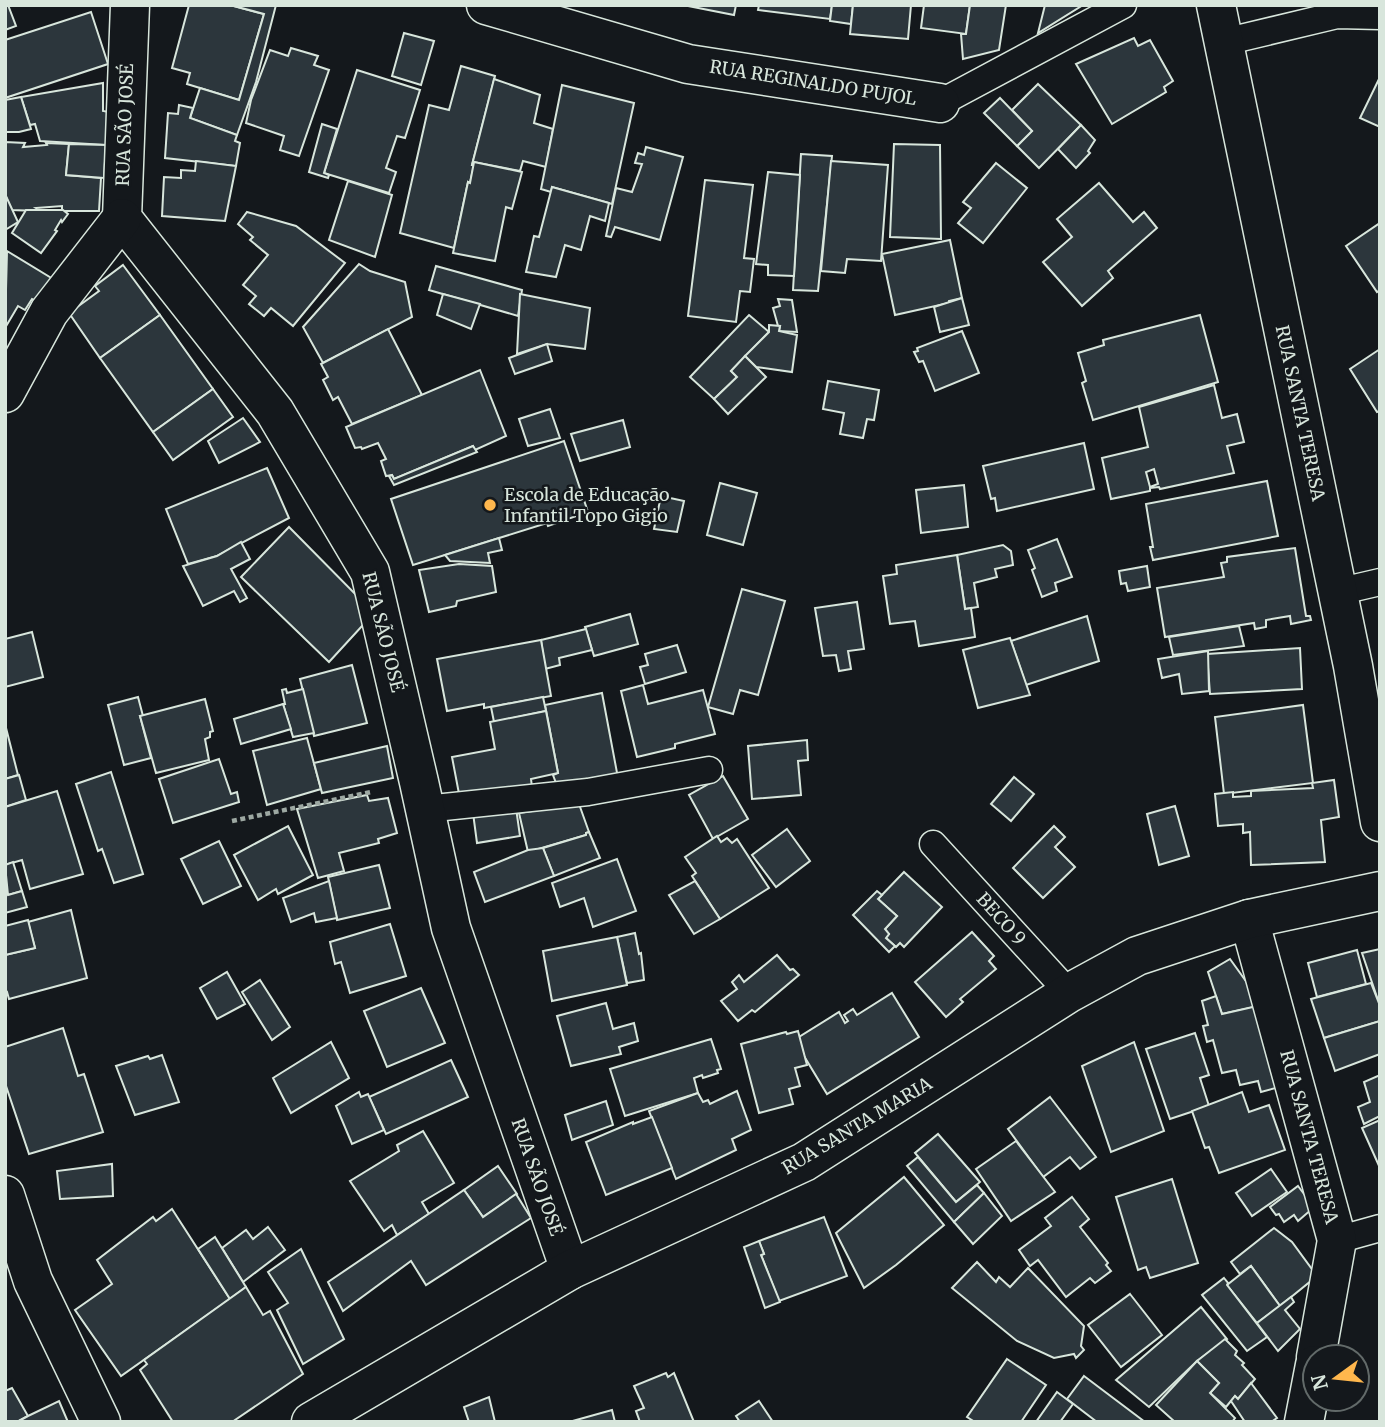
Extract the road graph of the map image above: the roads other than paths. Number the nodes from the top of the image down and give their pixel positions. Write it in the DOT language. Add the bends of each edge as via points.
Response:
graph roads {
  1 [pos="130,5"];
  2 [pos="486,5"];
  3 [pos="1123,5"];
  4 [pos="1216,5"];
  5 [pos="1380,16"];
  6 [pos="1224,42"];
  7 [pos="940,103"];
  8 [pos="122,218"];
  9 [pos="5,393"];
  10 [pos="1380,582"];
  11 [pos="1337,592"];
  12 [pos="709,770"];
  13 [pos="422,795"];
  14 [pos="1380,822"];
  15 [pos="933,844"];
  16 [pos="1380,891"];
  17 [pos="1249,919"];
  18 [pos="1069,993"];
  19 [pos="5,1195"];
  20 [pos="1380,1228"];
  21 [pos="1337,1240"];
  22 [pos="570,1270"];
  23 [pos="1319,1343"];
  24 [pos="101,1422"];
  25 [pos="311,1422"];
  1 -- 8 [label="street, RUA SÃO JOSÉ"];
  2 -- 7 [label="street, RUA REGINALDO PUJOL" via="688,64"];
  3 -- 7 [label="lane, RUA REGINALDO PUJOL"];
  4 -- 6 [label="street, RUA SANTA TERESA"];
  5 -- 6 [label="lane" via="1337,15"];
  6 -- 11 [label="street, RUA SANTA TERESA"];
  8 -- 9 [label="street" via="49,312"];
  8 -- 13 [label="street, RUA SÃO JOSÉ" via="275,412 370,572"];
  10 -- 11 [label="lane"];
  11 -- 14 [label="street, RUA SANTA TERESA"];
  12 -- 13 [label="lane" via="588,792"];
  13 -- 22 [label="street, RUA SÃO JOSÉ" via="451,928"];
  15 -- 18 [label="lane, BECO 9"];
  16 -- 17 [label="street, RUA SANTA MARIA"];
  17 -- 18 [label="street, RUA SANTA MARIA" via="1137,956"];
  17 -- 21 [label="street, RUA SANTA TERESA"];
  18 -- 22 [label="street, RUA SANTA MARIA" via="804,1162"];
  19 -- 24 [label="street" via="33,1281"];
  20 -- 21 [label="lane"];
  21 -- 23 [label="street, RUA SANTA TERESA"];
  22 -- 25 [label="street, RUA SANTA MARIA"];
}
